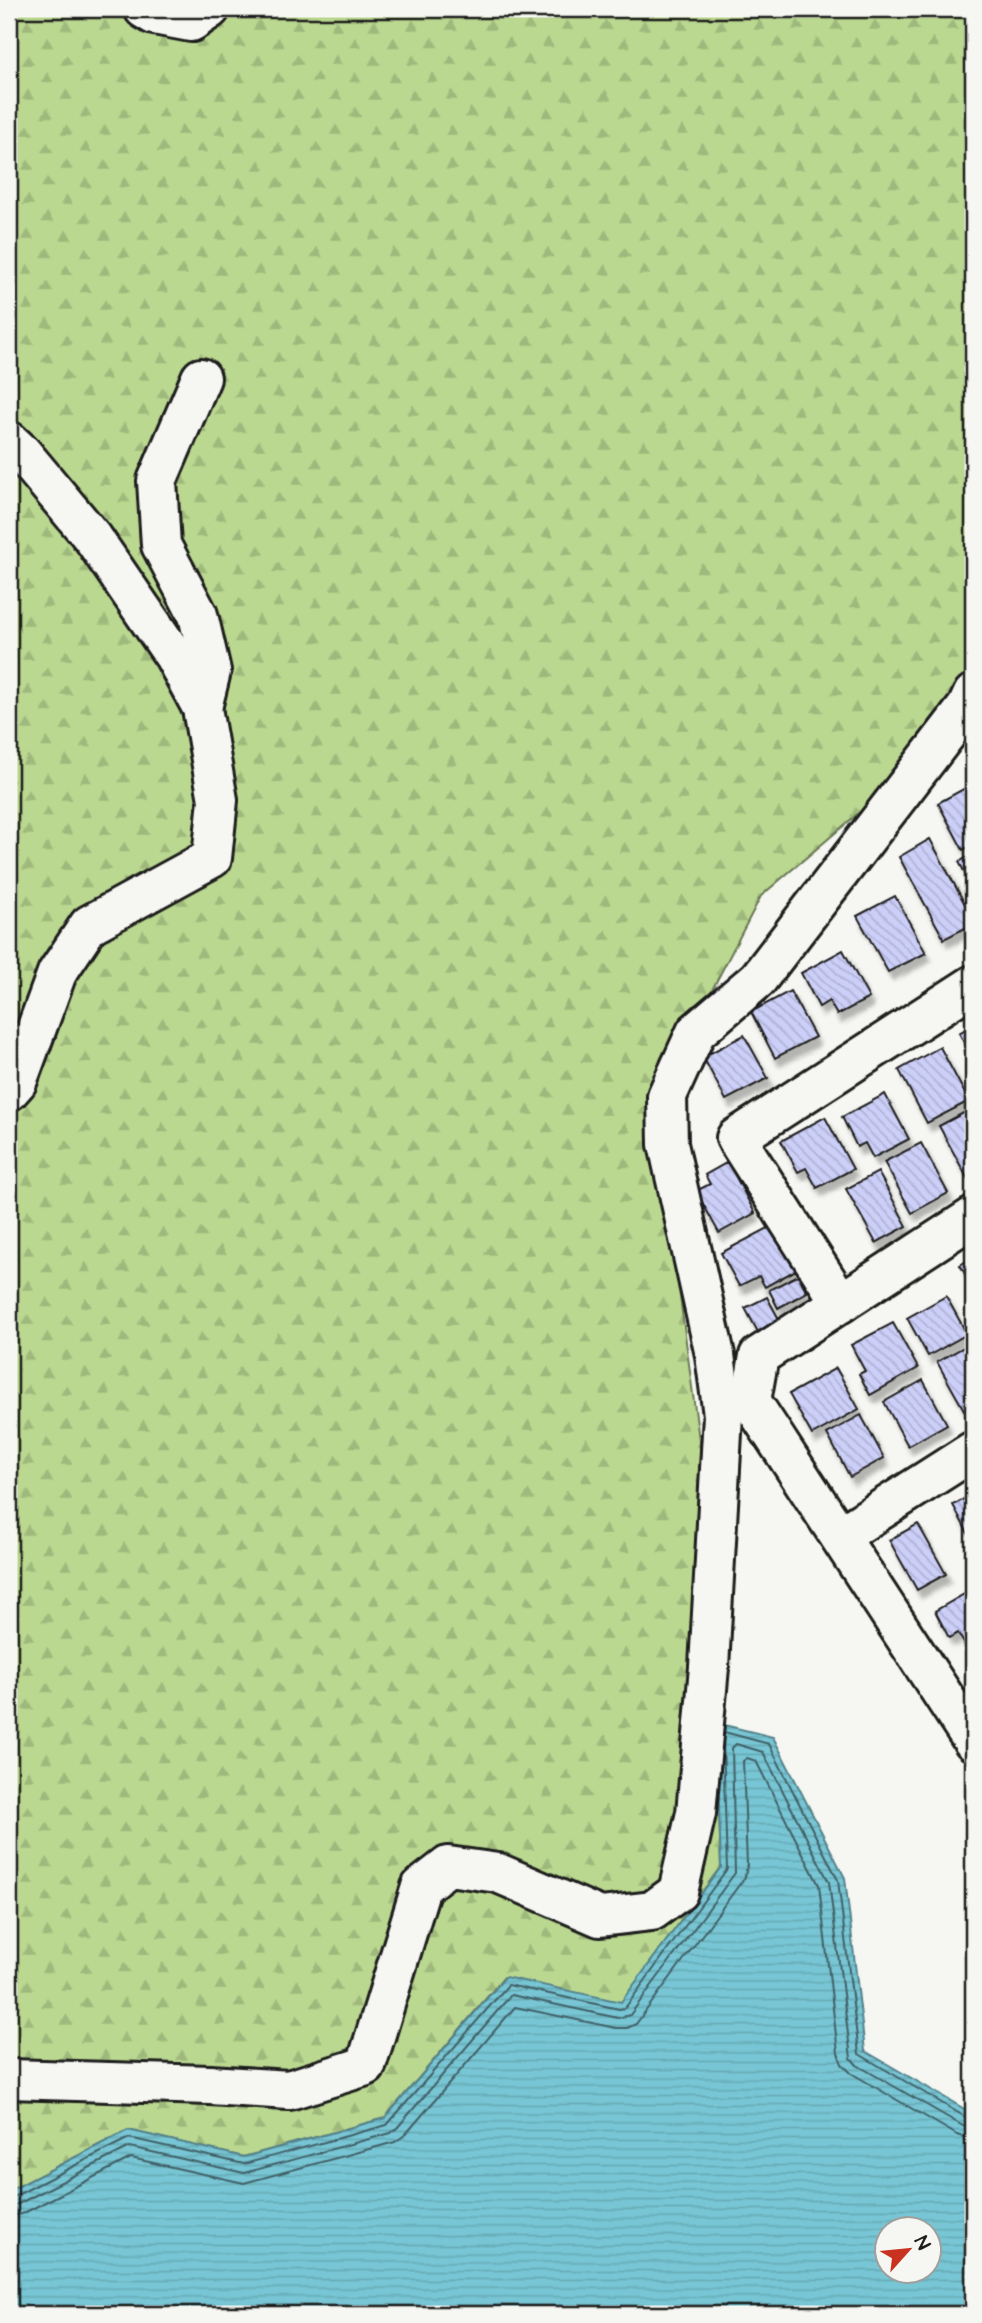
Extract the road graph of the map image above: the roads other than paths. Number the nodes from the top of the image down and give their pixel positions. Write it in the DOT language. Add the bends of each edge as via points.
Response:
graph roads {
  1 [pos="144,9"];
  2 [pos="210,9"];
  3 [pos="201,378"];
  4 [pos="9,441"];
  5 [pos="973,695"];
  6 [pos="202,708"];
  7 [pos="973,985"];
  8 [pos="9,1091"];
  9 [pos="973,1217"];
  10 [pos="841,1303"];
  11 [pos="973,1451"];
  12 [pos="840,1536"];
  13 [pos="960,1691"];
  14 [pos="973,1741"];
  15 [pos="9,2079"];
  1 -- 2 [label="street" via="191,22"];
  3 -- 6 [label="street" via="157,481 161,545 198,615 211,671"];
  4 -- 6 [label="street" via="93,538 174,656"];
  5 -- 15 [label="street" via="758,979 696,1032 667,1096 668,1144 715,1355 723,1415 696,1813 678,1892 652,1911 600,1917 498,1873 449,1866 421,1887 366,2066 289,2090"];
  6 -- 8 [label="street" via="218,800 212,858 89,925 57,973 18,1082"];
  7 -- 10 [label="street" via="736,1138"];
  9 -- 10 [label="street"];
  10 -- 12 [label="street" via="759,1356 751,1401"];
  11 -- 12 [label="street"];
  12 -- 13 [label="street"];
  13 -- 14 [label="street"];
}
